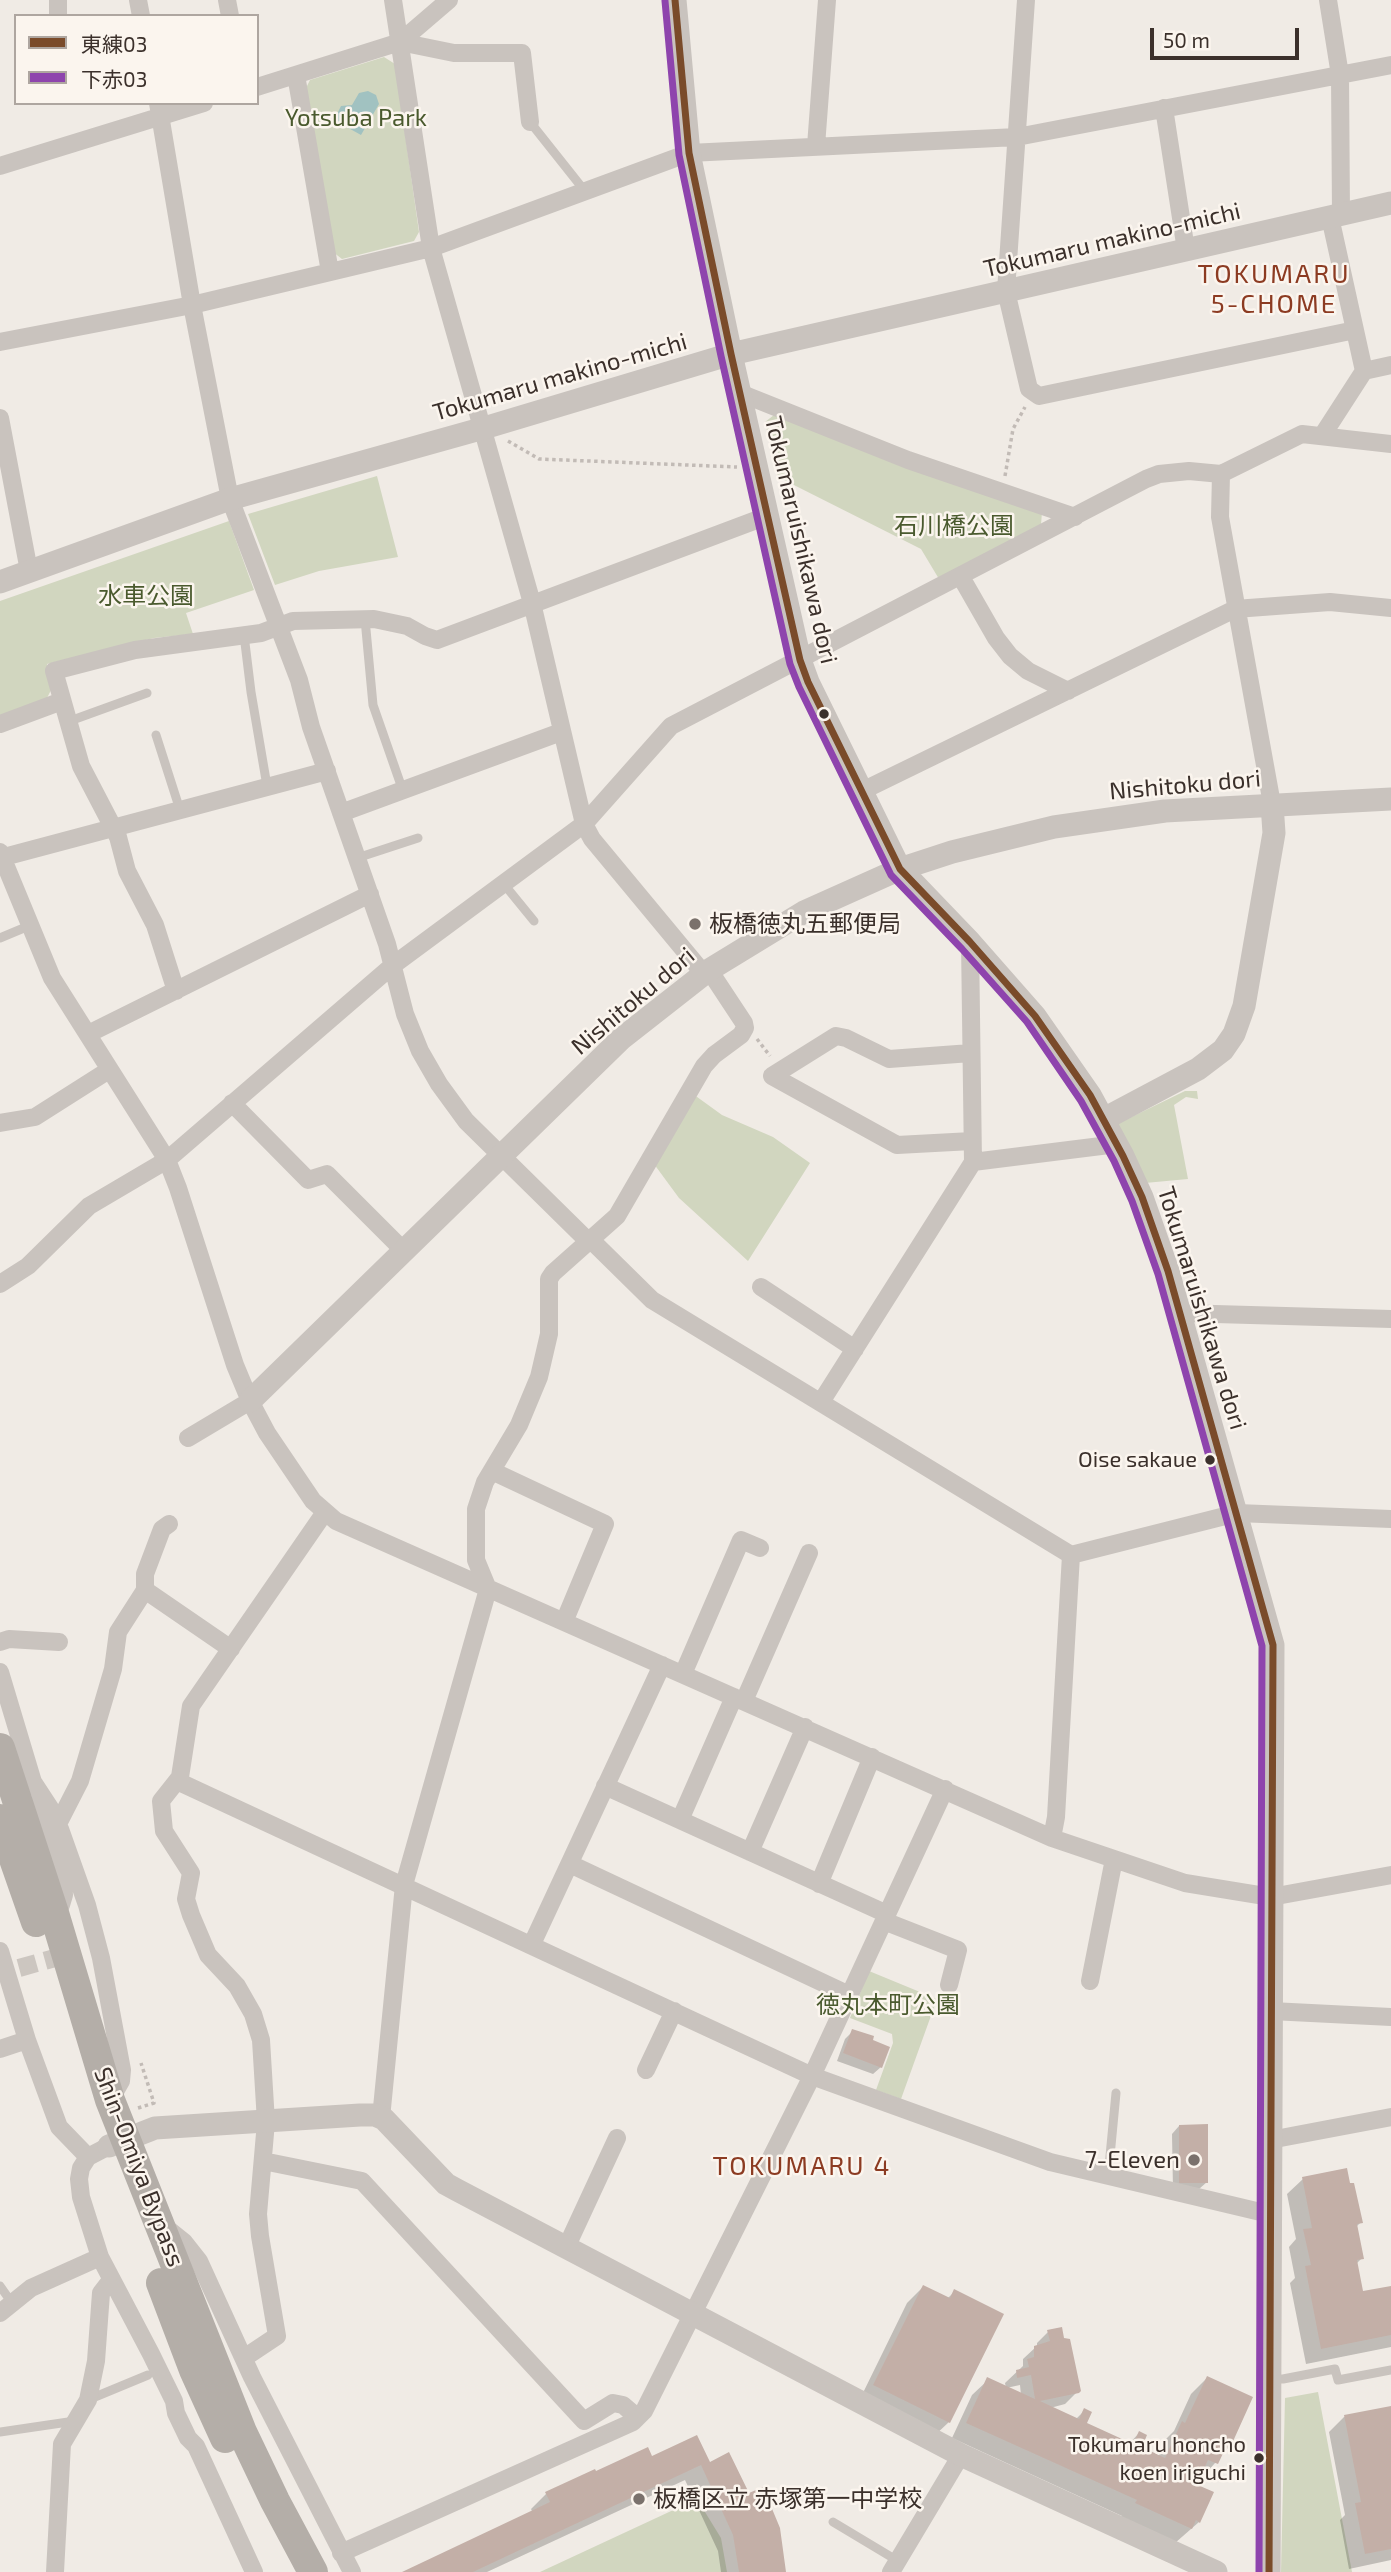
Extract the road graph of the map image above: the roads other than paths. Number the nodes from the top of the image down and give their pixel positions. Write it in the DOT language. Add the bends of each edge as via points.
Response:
graph roads {
  1 [pos="393,0"];
  2 [pos="449,0"];
  3 [pos="675,0"];
  4 [pos="827,0"];
  5 [pos="1028,0"];
  6 [pos="1328,0"];
  7 [pos="400,42"];
  8 [pos="1391,65"];
  9 [pos="296,75"];
  10 [pos="1340,75"];
  11 [pos="259,86"];
  12 [pos="191,105"];
  13 [pos="1164,108"];
  14 [pos="159,110"];
  15 [pos="530,122"];
  16 [pos="1017,137"];
  17 [pos="817,146"];
  18 [pos="689,153"];
  19 [pos="0,166"];
  20 [pos="584,190"];
  21 [pos="1391,203"];
  22 [pos="1335,216"];
  23 [pos="432,248"];
  24 [pos="1186,250"];
  25 [pos="330,272"];
  26 [pos="1006,291"];
  27 [pos="192,305"];
  28 [pos="1355,330"];
  29 [pos="0,342"];
  30 [pos="731,355"];
  31 [pos="1391,365"];
  32 [pos="1364,370"];
  33 [pos="740,393"];
  34 [pos="0,418"];
  35 [pos="494,433"];
  36 [pos="1322,436"];
  37 [pos="2,438"];
  38 [pos="1391,444"];
  39 [pos="1222,474"];
  40 [pos="230,499"];
  41 [pos="767,516"];
  42 [pos="1075,517"];
  43 [pos="29,571"];
  44 [pos="961,577"];
  45 [pos="0,582"];
  46 [pos="532,603"];
  47 [pos="1391,608"];
  48 [pos="1236,609"];
  49 [pos="365,620"];
  50 [pos="278,627"];
  51 [pos="244,635"];
  52 [pos="800,660"];
  53 [pos="1068,691"];
  54 [pos="147,694"];
  55 [pos="62,701"];
  56 [pos="68,722"];
  57 [pos="0,724"];
  58 [pos="561,732"];
  59 [pos="156,735"];
  60 [pos="327,771"];
  61 [pos="267,786"];
  62 [pos="403,791"];
  63 [pos="862,791"];
  64 [pos="1391,799"];
  65 [pos="1272,804"];
  66 [pos="180,810"];
  67 [pos="341,813"];
  68 [pos="584,824"];
  69 [pos="113,828"];
  70 [pos="418,838"];
  71 [pos="1,856"];
  72 [pos="357,858"];
  73 [pos="900,869"];
  74 [pos="503,883"];
  75 [pos="370,894"];
  76 [pos="534,921"];
  77 [pos="31,925"];
  78 [pos="0,938"];
  79 [pos="970,942"];
  80 [pos="392,966"];
  81 [pos="706,972"];
  82 [pos="176,990"];
  83 [pos="88,1034"];
  84 [pos="971,1053"];
  85 [pos="109,1070"];
  86 [pos="232,1103"];
  87 [pos="1104,1119"];
  88 [pos="0,1123"];
  89 [pos="972,1141"];
  90 [pos="1117,1144"];
  91 [pos="502,1156"];
  92 [pos="167,1160"];
  93 [pos="973,1162"];
  94 [pos="590,1241"];
  95 [pos="404,1251"];
  96 [pos="0,1284"];
  97 [pos="761,1287"];
  98 [pos="1180,1313"];
  99 [pos="1391,1319"];
  100 [pos="855,1349"];
  101 [pos="250,1401"];
  102 [pos="821,1402"];
  103 [pos="188,1438"];
  104 [pos="492,1471"];
  105 [pos="325,1512"];
  106 [pos="1237,1513"];
  107 [pos="1391,1519"];
  108 [pos="169,1524"];
  109 [pos="760,1548"];
  110 [pos="809,1553"];
  111 [pos="1071,1555"];
  112 [pos="488,1589"];
  113 [pos="145,1590"];
  114 [pos="564,1622"];
  115 [pos="0,1642"];
  116 [pos="59,1642"];
  117 [pos="231,1649"];
  118 [pos="662,1665"];
  119 [pos="0,1672"];
  120 [pos="683,1674"];
  121 [pos="739,1699"];
  122 [pos="805,1727"];
  123 [pos="0,1748"];
  124 [pos="872,1757"];
  125 [pos="177,1781"];
  126 [pos="33,1782"];
  127 [pos="605,1786"];
  128 [pos="945,1789"];
  129 [pos="0,1819"];
  130 [pos="680,1820"];
  131 [pos="58,1824"];
  132 [pos="1052,1838"];
  133 [pos="751,1852"];
  134 [pos="1114,1859"];
  135 [pos="569,1864"];
  136 [pos="1391,1875"];
  137 [pos="819,1884"];
  138 [pos="404,1885"];
  139 [pos="1271,1897"];
  140 [pos="54,1913"];
  141 [pos="885,1917"];
  142 [pos="97,1942"];
  143 [pos="532,1944"];
  144 [pos="0,1951"];
  145 [pos="79,1951"];
  146 [pos="8,1970"];
  147 [pos="1090,1981"];
  148 [pos="949,1985"];
  149 [pos="849,1996"];
  150 [pos="674,2011"];
  151 [pos="1271,2011"];
  152 [pos="1391,2017"];
  153 [pos="27,2040"];
  154 [pos="0,2049"];
  155 [pos="646,2070"];
  156 [pos="812,2076"];
  157 [pos="1116,2093"];
  158 [pos="110,2100"];
  159 [pos="1391,2117"];
  160 [pos="381,2118"];
  161 [pos="266,2122"];
  162 [pos="617,2138"];
  163 [pos="1270,2140"];
  164 [pos="108,2148"];
  165 [pos="263,2161"];
  166 [pos="1108,2177"];
  167 [pos="1269,2214"];
  168 [pos="159,2222"];
  169 [pos="566,2248"];
  170 [pos="100,2257"];
  171 [pos="111,2280"];
  172 [pos="0,2286"];
  173 [pos="6,2308"];
  174 [pos="692,2313"];
  175 [pos="244,2358"];
  176 [pos="1391,2370"];
  177 [pos="148,2375"];
  178 [pos="1269,2379"];
  179 [pos="88,2400"];
  180 [pos="637,2417"];
  181 [pos="75,2421"];
  182 [pos="0,2431"];
  183 [pos="961,2455"];
  184 [pos="833,2522"];
  185 [pos="341,2553"];
  186 [pos="895,2566"];
  187 [pos="55,2572"];
  188 [pos="252,2572"];
  189 [pos="293,2572"];
  190 [pos="313,2572"];
  191 [pos="352,2572"];
  192 [pos="1216,2572"];
  193 [pos="1269,2572"];
  1 -- 7 [label="street"];
  2 -- 7 [label="street"];
  3 -- 18 [label="street, Tokumaruishikawa dori"];
  4 -- 17 [label="street"];
  5 -- 16 [label="street"];
  6 -- 10 [label="street"];
  7 -- 9 [label="street"];
  7 -- 15 [label="street" via="454,52 522,53"];
  7 -- 23 [label="street"];
  8 -- 10 [label="street"];
  9 -- 11 [label="street"];
  9 -- 25 [label="street"];
  10 -- 13 [label="street"];
  10 -- 22 [label="street"];
  12 -- 14 [label="street"];
  13 -- 16 [label="street"];
  13 -- 24 [label="street"];
  14 -- 19 [label="street"];
  14 -- 27 [label="street"];
  15 -- 20 [label="lane"];
  16 -- 17 [label="street"];
  16 -- 26 [label="street"];
  17 -- 18 [label="street"];
  18 -- 20 [label="street"];
  18 -- 30 [label="street, Tokumaruishikawa dori"];
  20 -- 23 [label="street"];
  21 -- 22 [label="street, Tokumaru makino-michi"];
  22 -- 24 [label="street, Tokumaru makino-michi"];
  22 -- 28 [label="street"];
  23 -- 25 [label="street"];
  23 -- 35 [label="street"];
  24 -- 26 [label="street, Tokumaru makino-michi"];
  25 -- 27 [label="street"];
  26 -- 28 [label="street" via="1028,389 1039,396"];
  26 -- 30 [label="street, Tokumaru makino-michi"];
  27 -- 29 [label="street"];
  27 -- 40 [label="street"];
  28 -- 32 [label="street"];
  30 -- 33 [label="street, Tokumaruishikawa dori"];
  30 -- 35 [label="street, Tokumaru makino-michi"];
  31 -- 32 [label="street"];
  32 -- 36 [label="street"];
  33 -- 41 [label="street, Tokumaruishikawa dori"];
  33 -- 42 [label="street" via="908,460"];
  34 -- 37 [label="street"];
  35 -- 40 [label="street, Tokumaru makino-michi"];
  35 -- 46 [label="street"];
  36 -- 38 [label="street"];
  36 -- 39 [label="street" via="1301,434"];
  37 -- 43 [label="street"];
  39 -- 42 [label="street" via="1159,474"];
  39 -- 48 [label="street" via="1220,517"];
  40 -- 43 [label="street, Tokumaru makino-michi"];
  40 -- 50 [label="street"];
  41 -- 46 [label="street"];
  41 -- 52 [label="street, Tokumaruishikawa dori"];
  42 -- 44 [label="street"];
  43 -- 45 [label="street, Tokumaru makino-michi"];
  44 -- 52 [label="street"];
  44 -- 53 [label="street" via="1010,656 1028,671"];
  46 -- 49 [label="street" via="437,640 407,626"];
  46 -- 58 [label="street"];
  47 -- 48 [label="street" via="1330,602"];
  48 -- 53 [label="street"];
  48 -- 65 [label="street"];
  49 -- 50 [label="street" via="293,621"];
  49 -- 62 [label="lane" via="373,705"];
  50 -- 51 [label="street"];
  50 -- 60 [label="street"];
  51 -- 55 [label="street" via="135,650 54,671"];
  51 -- 61 [label="lane"];
  52 -- 63 [label="street, Tokumaruishikawa dori"];
  52 -- 68 [label="street" via="671,726"];
  53 -- 63 [label="street"];
  54 -- 56 [label="lane"];
  55 -- 56 [label="street"];
  55 -- 57 [label="street"];
  56 -- 69 [label="street" via="81,766"];
  58 -- 62 [label="street"];
  58 -- 68 [label="street"];
  59 -- 66 [label="lane"];
  60 -- 61 [label="street"];
  60 -- 67 [label="street"];
  61 -- 66 [label="street"];
  62 -- 67 [label="street"];
  63 -- 73 [label="street, Tokumaruishikawa dori"];
  64 -- 65 [label="street, Nishitoku dori"];
  65 -- 73 [label="street, Nishitoku dori" via="1100,818 1009,837"];
  65 -- 87 [label="street" via="1274,833 1244,1006 1234,1034 1223,1050 1198,1069"];
  66 -- 69 [label="street"];
  67 -- 72 [label="street"];
  68 -- 74 [label="street"];
  68 -- 81 [label="street"];
  69 -- 71 [label="street"];
  69 -- 82 [label="street" via="127,871 155,925"];
  70 -- 72 [label="lane"];
  71 -- 77 [label="street"];
  72 -- 75 [label="street"];
  73 -- 79 [label="street, Tokumaruishikawa dori"];
  73 -- 81 [label="street, Nishitoku dori" via="804,912"];
  74 -- 76 [label="lane"];
  74 -- 80 [label="street"];
  75 -- 80 [label="street"];
  75 -- 82 [label="street"];
  77 -- 78 [label="lane"];
  77 -- 83 [label="street" via="52,978"];
  79 -- 84 [label="street"];
  79 -- 87 [label="street, Tokumaruishikawa dori" via="1062,1051"];
  80 -- 86 [label="street"];
  80 -- 91 [label="street" via="405,1014 439,1084 466,1121"];
  81 -- 91 [label="street, Nishitoku dori" via="621,1040"];
  81 -- 94 [label="street" via="750,1033 741,1035 704,1066 617,1216"];
  82 -- 83 [label="street"];
  83 -- 85 [label="street"];
  84 -- 89 [label="street"];
  84 -- 89 [label="street" via="889,1059 836,1036 777,1065 772,1076 897,1145"];
  85 -- 88 [label="street" via="36,1117"];
  85 -- 92 [label="street"];
  86 -- 92 [label="street"];
  86 -- 95 [label="street" via="308,1180 327,1174"];
  87 -- 90 [label="street, Tokumaruishikawa dori"];
  89 -- 93 [label="street"];
  90 -- 93 [label="street"];
  90 -- 98 [label="street, Tokumaruishikawa dori" via="1156,1235"];
  91 -- 94 [label="street"];
  91 -- 95 [label="street, Nishitoku dori"];
  92 -- 96 [label="street" via="89,1206 28,1266"];
  92 -- 101 [label="street"];
  93 -- 100 [label="street"];
  94 -- 102 [label="street" via="652,1300"];
  94 -- 104 [label="street" via="549,1279 549,1334 539,1377 519,1425"];
  95 -- 101 [label="street, Nishitoku dori"];
  97 -- 100 [label="street"];
  98 -- 99 [label="street"];
  98 -- 106 [label="street, Tokumaruishikawa dori"];
  100 -- 102 [label="street"];
  101 -- 103 [label="street, Nishitoku dori"];
  101 -- 105 [label="street" via="267,1433"];
  102 -- 111 [label="street"];
  104 -- 112 [label="street" via="476,1509 477,1560"];
  104 -- 114 [label="street" via="606,1524"];
  105 -- 112 [label="street"];
  105 -- 117 [label="street"];
  106 -- 107 [label="street"];
  106 -- 111 [label="street"];
  106 -- 139 [label="street, Tokumaruishikawa dori" via="1273,1645"];
  108 -- 113 [label="street" via="162,1529 145,1574"];
  109 -- 120 [label="street" via="741,1540"];
  110 -- 121 [label="street"];
  111 -- 132 [label="street"];
  112 -- 114 [label="street"];
  112 -- 138 [label="street"];
  113 -- 117 [label="street"];
  113 -- 131 [label="street" via="118,1632 113,1669 80,1781"];
  114 -- 118 [label="street"];
  115 -- 116 [label="street"];
  117 -- 125 [label="street" via="191,1706"];
  118 -- 120 [label="street"];
  118 -- 127 [label="street"];
  119 -- 126 [label="street"];
  120 -- 121 [label="street"];
  121 -- 122 [label="street"];
  121 -- 130 [label="street"];
  122 -- 124 [label="street"];
  122 -- 133 [label="street"];
  123 -- 140 [label="highway, Shin-Omiya Bypass"];
  124 -- 128 [label="street"];
  124 -- 137 [label="street"];
  125 -- 138 [label="street"];
  125 -- 161 [label="street" via="161,1801 164,1831 191,1874 186,1899 208,1955 237,1986 253,2014 261,2040"];
  126 -- 131 [label="street"];
  126 -- 140 [label="street" via="63,1881 64,1895"];
  127 -- 130 [label="street"];
  127 -- 135 [label="street"];
  128 -- 132 [label="street"];
  128 -- 141 [label="street"];
  129 -- 164 [label="highway, Shin-Omiya Bypass"];
  130 -- 133 [label="street"];
  131 -- 142 [label="street"];
  132 -- 134 [label="street"];
  133 -- 137 [label="street"];
  134 -- 139 [label="street" via="1185,1883"];
  134 -- 147 [label="street"];
  135 -- 143 [label="street"];
  135 -- 149 [label="street"];
  136 -- 139 [label="street"];
  137 -- 141 [label="street"];
  138 -- 143 [label="street"];
  138 -- 160 [label="street"];
  139 -- 151 [label="street, Tokumaruishikawa dori"];
  140 -- 158 [label="highway, Shin-Omiya Bypass"];
  141 -- 148 [label="street" via="958,1950"];
  141 -- 149 [label="street"];
  142 -- 145 [label="street"];
  142 -- 158 [label="street" via="122,2070"];
  143 -- 150 [label="street"];
  144 -- 146 [label="street"];
  146 -- 153 [label="street"];
  149 -- 156 [label="street"];
  150 -- 155 [label="street"];
  150 -- 156 [label="street"];
  151 -- 152 [label="street"];
  151 -- 163 [label="street, Tokumaruishikawa dori"];
  153 -- 154 [label="street"];
  153 -- 164 [label="street" via="60,2127"];
  156 -- 166 [label="street" via="1050,2162"];
  156 -- 174 [label="street"];
  157 -- 166 [label="lane"];
  158 -- 164 [label="highway, Shin-Omiya Bypass"];
  159 -- 163 [label="street"];
  160 -- 161 [label="street" via="359,2115"];
  160 -- 169 [label="street" via="446,2184"];
  161 -- 164 [label="street" via="155,2128"];
  161 -- 165 [label="street"];
  162 -- 169 [label="street"];
  163 -- 167 [label="street, Tokumaruishikawa dori"];
  164 -- 168 [label="highway, Shin-Omiya Bypass"];
  164 -- 170 [label="street" via="79,2173"];
  164 -- 189 [label="highway, Shin-Omiya Bypass" via="206,2399"];
  165 -- 175 [label="street" via="258,2214 277,2336"];
  165 -- 180 [label="street" via="362,2181 584,2421 613,2403"];
  166 -- 167 [label="street"];
  167 -- 178 [label="street, Tokumaruishikawa dori"];
  168 -- 175 [label="street" via="199,2261"];
  168 -- 190 [label="highway, Shin-Omiya Bypass" via="246,2442"];
  169 -- 174 [label="street"];
  170 -- 171 [label="street"];
  170 -- 173 [label="street" via="31,2288"];
  171 -- 179 [label="street" via="101,2294"];
  171 -- 188 [label="street" via="157,2365"];
  172 -- 173 [label="lane"];
  174 -- 180 [label="street"];
  174 -- 183 [label="street"];
  175 -- 185 [label="street"];
  176 -- 178 [label="lane" via="1338,2380 1335,2369"];
  177 -- 179 [label="lane"];
  178 -- 193 [label="street, Tokumaruishikawa dori"];
  179 -- 181 [label="street"];
  180 -- 185 [label="street"];
  181 -- 182 [label="lane"];
  181 -- 187 [label="street" via="62,2444"];
  183 -- 186 [label="street"];
  183 -- 192 [label="street"];
  184 -- 186 [label="lane"];
  185 -- 191 [label="street"];
}
